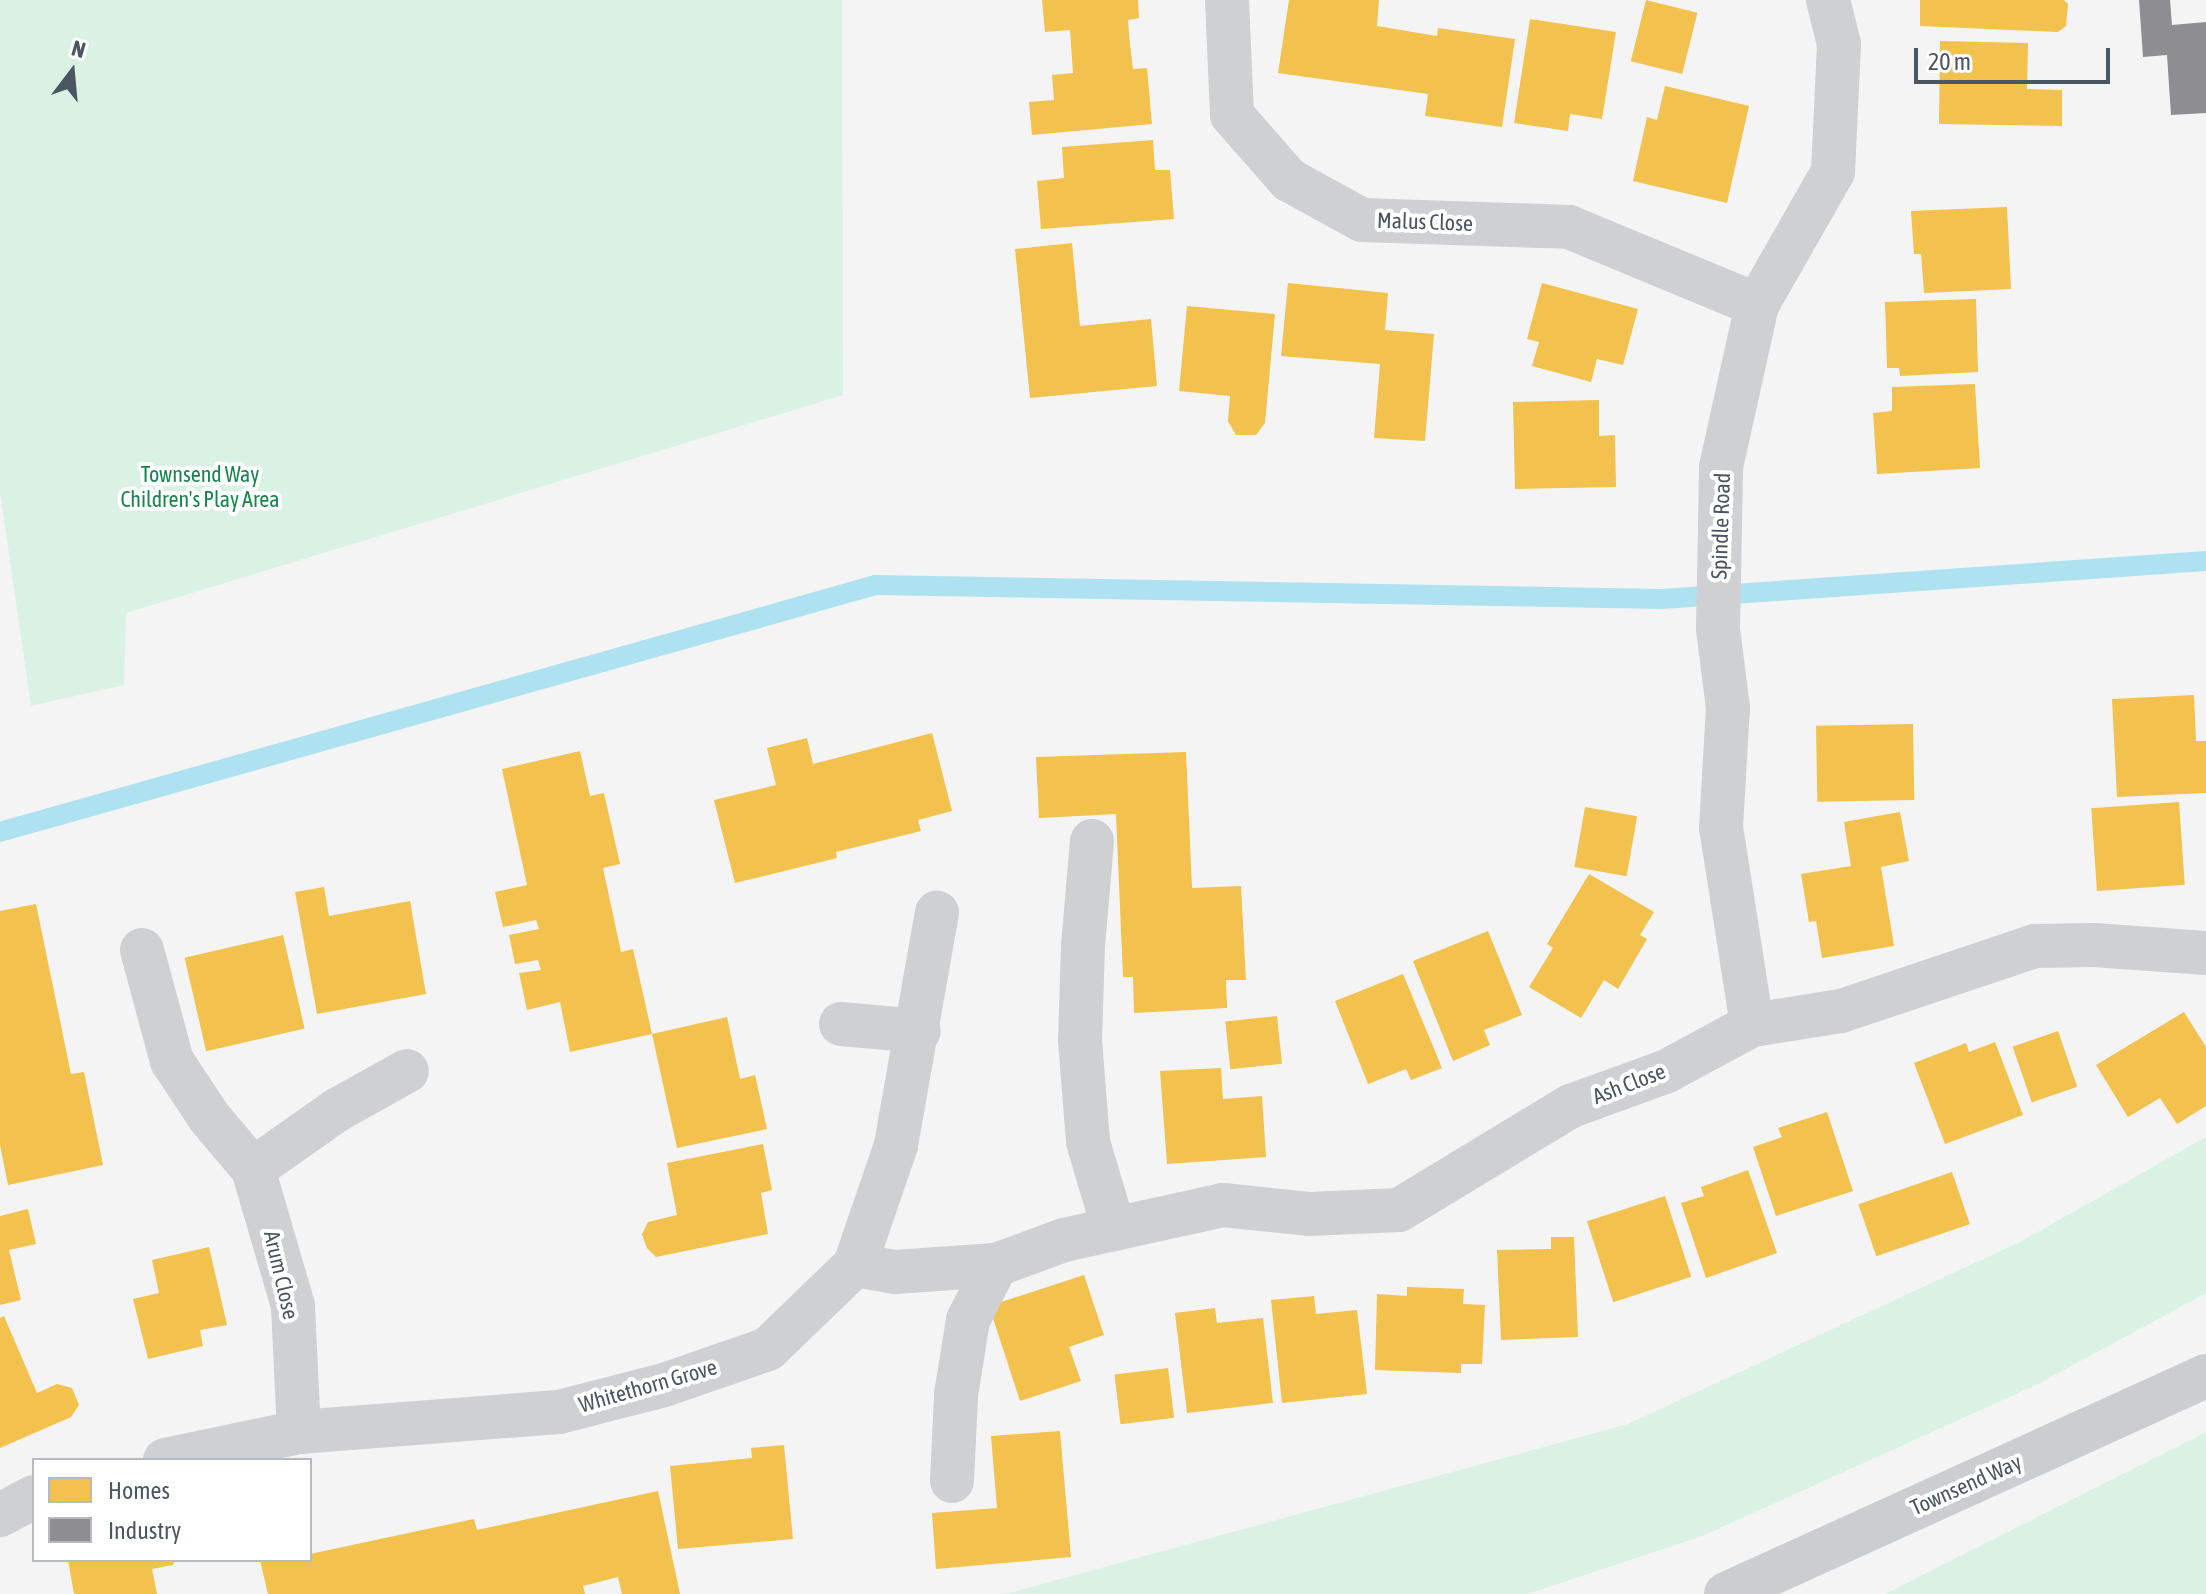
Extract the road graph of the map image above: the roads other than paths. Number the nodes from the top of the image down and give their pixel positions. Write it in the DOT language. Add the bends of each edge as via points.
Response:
graph roads {
  1 [pos="1227,0"];
  2 [pos="1828,0"];
  3 [pos="1757,305"];
  4 [pos="1092,841"];
  5 [pos="937,913"];
  6 [pos="142,950"];
  7 [pos="2206,953"];
  8 [pos="841,1024"];
  9 [pos="1752,1025"];
  10 [pos="919,1031"];
  11 [pos="407,1071"];
  12 [pos="253,1169"];
  13 [pos="1114,1229"];
  14 [pos="855,1265"];
  15 [pos="996,1265"];
  16 [pos="2206,1376"];
  17 [pos="299,1432"];
  18 [pos="175,1458"];
  19 [pos="952,1481"];
  20 [pos="32,1498"];
  21 [pos="0,1515"];
  22 [pos="1726,1594"];
  1 -- 3 [label="street, Malus Close" via="1232,115 1289,180 1362,220 1569,227"];
  2 -- 3 [label="street, Spindle Road" via="1839,44 1833,172"];
  3 -- 9 [label="street, Spindle Road" via="1721,467 1718,629 1728,708 1721,828"];
  4 -- 13 [label="street" via="1080,1040 1088,1142"];
  5 -- 10 [label="street, Whitethorn Grove"];
  6 -- 12 [label="street, Arum Close" via="172,1061"];
  7 -- 9 [label="street, Ash Close" via="2035,946 1841,1011"];
  8 -- 10 [label="street"];
  9 -- 13 [label="street, Ash Close" via="1667,1071 1571,1106 1399,1210 1309,1214 1223,1205"];
  10 -- 14 [label="street, Whitethorn Grove" via="896,1145"];
  11 -- 12 [label="street" via="337,1110"];
  12 -- 17 [label="street, Arum Close" via="293,1306"];
  13 -- 15 [label="street, Ash Close" via="1064,1240"];
  14 -- 15 [label="street, Ash Close" via="895,1272"];
  14 -- 17 [label="street, Whitethorn Grove" via="768,1349 664,1385 559,1412"];
  15 -- 19 [label="street" via="968,1320 956,1395"];
  16 -- 22 [label="main road, Townsend Way"];
  17 -- 18 [label="street, Whitethorn Grove"];
  20 -- 21 [label="street"];
}
